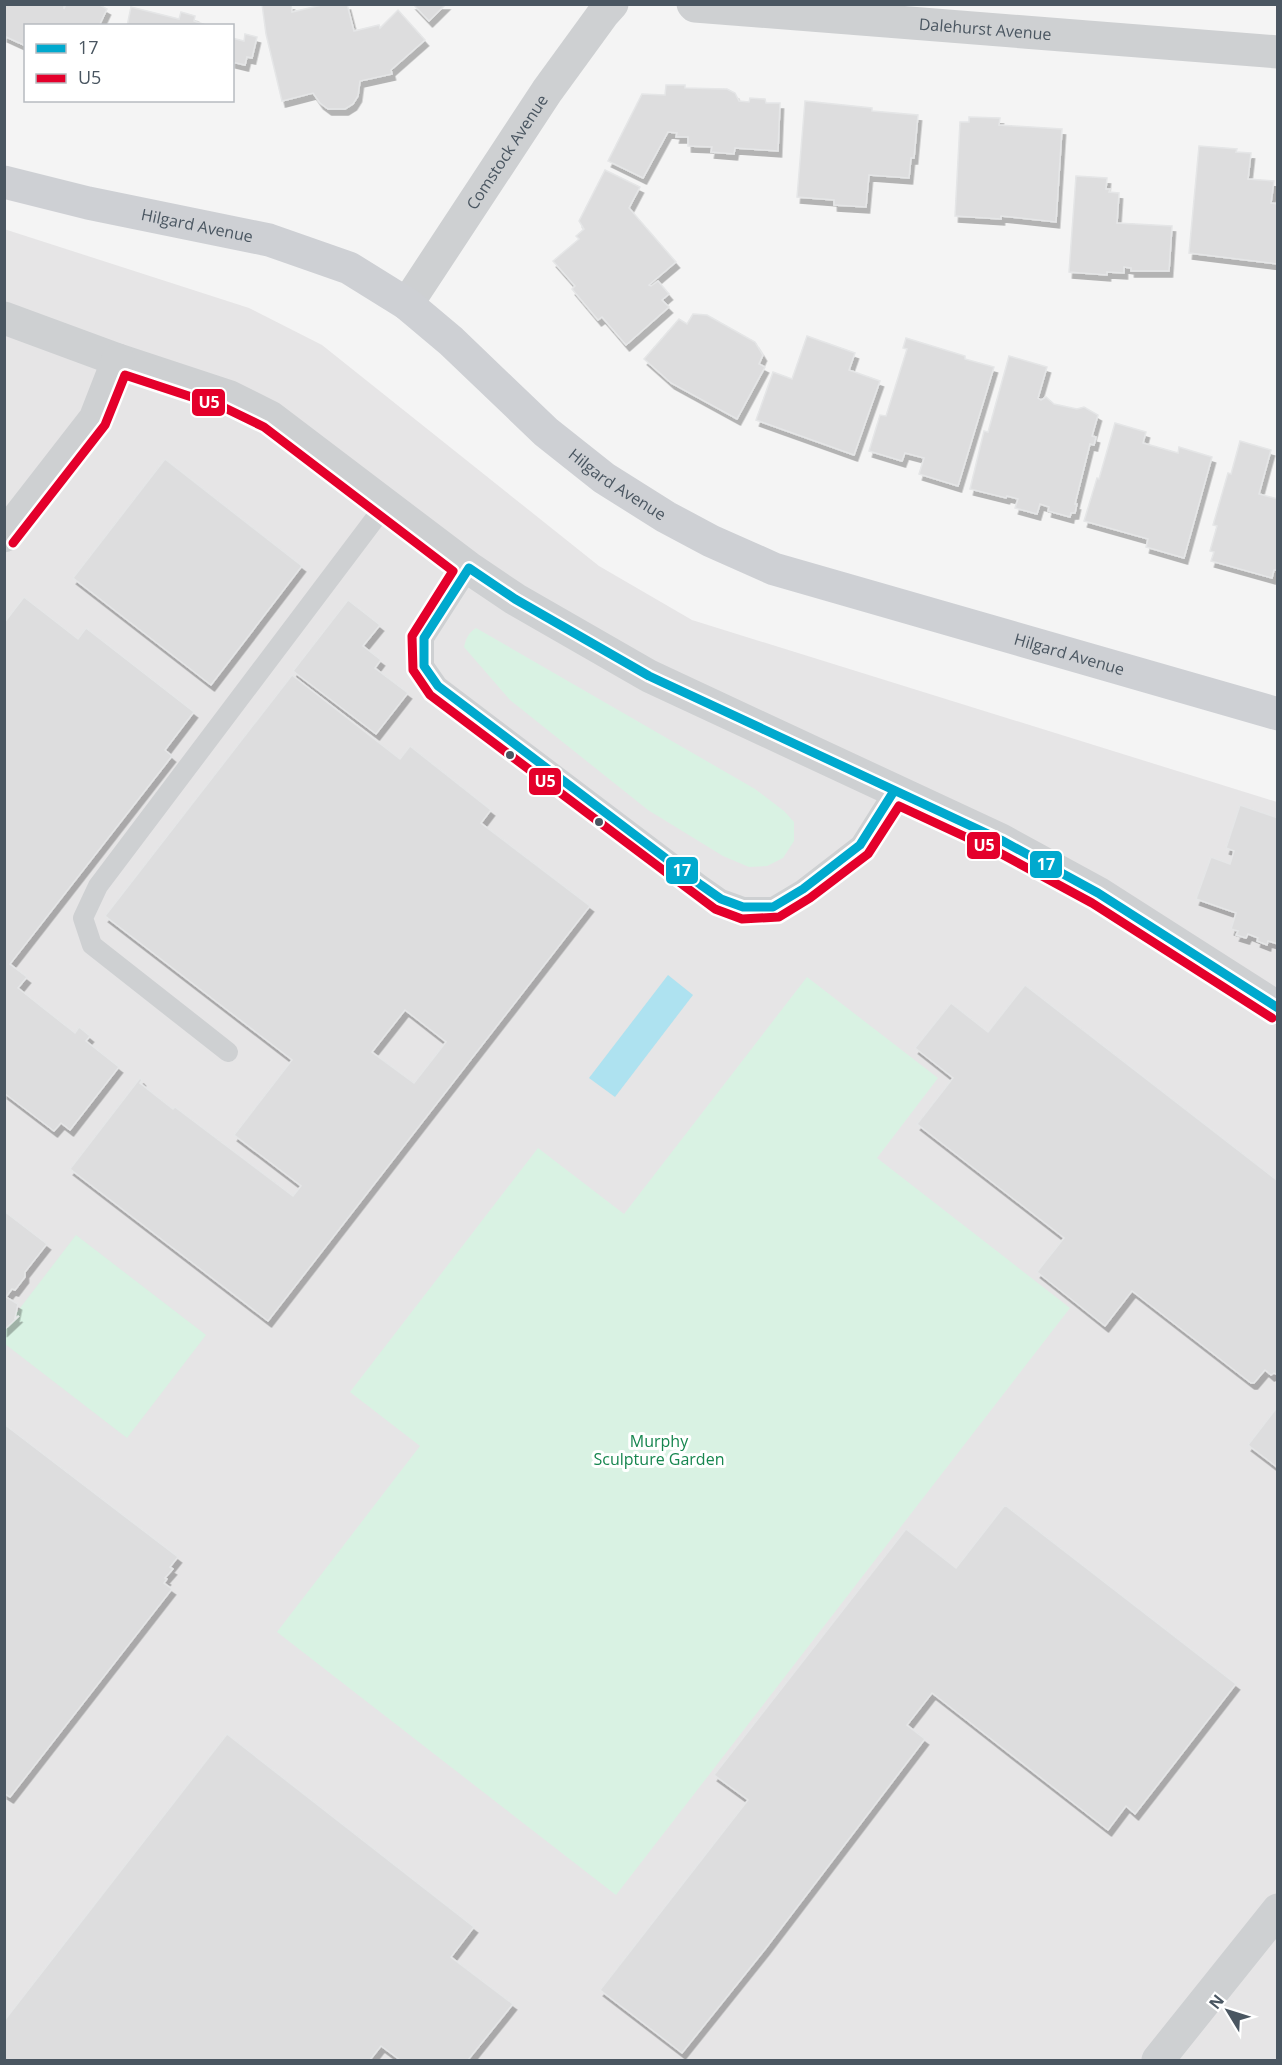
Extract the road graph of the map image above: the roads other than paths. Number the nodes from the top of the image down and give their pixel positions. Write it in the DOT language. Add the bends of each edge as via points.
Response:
graph roads {
  1 [pos="612,4"];
  2 [pos="693,4"];
  3 [pos="1278,52"];
  4 [pos="4,182"];
  5 [pos="407,304"];
  6 [pos="4,318"];
  7 [pos="118,360"];
  8 [pos="386,504"];
  9 [pos="4,536"];
  10 [pos="469,568"];
  11 [pos="1278,714"];
  12 [pos="894,791"];
  13 [pos="1278,1008"];
  14 [pos="228,1052"];
  15 [pos="1278,1910"];
  16 [pos="1158,2061"];
  1 -- 5 [label="street, Comstock Avenue" via="547,91"];
  2 -- 3 [label="street, Dalehurst Avenue"];
  4 -- 5 [label="street, Hilgard Avenue" via="269,240 349,268"];
  5 -- 11 [label="street, Hilgard Avenue" via="546,432 604,478 711,541 774,568"];
  6 -- 7 [label="street"];
  7 -- 8 [label="street" via="230,397 270,417"];
  7 -- 9 [label="street" via="95,419"];
  8 -- 10 [label="street"];
  8 -- 14 [label="lane" via="98,886 83,918 92,945"];
  10 -- 12 [label="street" via="515,599 650,676"];
  10 -- 12 [label="lane" via="424,638 424,666 438,686 721,899 743,907 773,907 803,889 860,845"];
  12 -- 13 [label="street" via="1001,840 1098,893"];
  15 -- 16 [label="street"];
}
